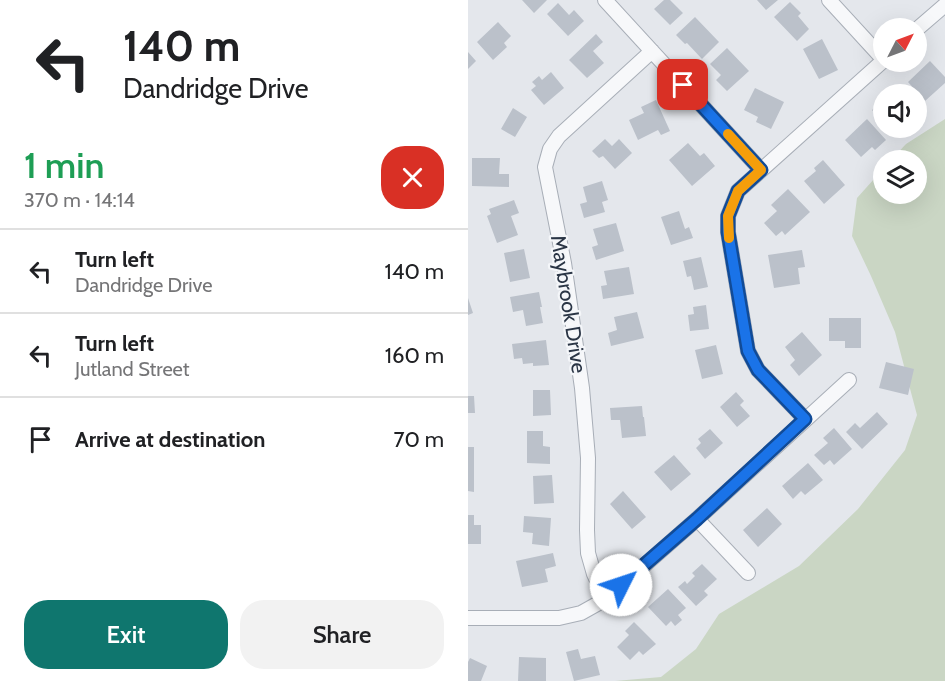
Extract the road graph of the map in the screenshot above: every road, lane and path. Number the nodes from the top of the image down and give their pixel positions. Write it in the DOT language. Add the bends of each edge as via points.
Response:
graph roads {
  1 [pos="605,0"];
  2 [pos="829,0"];
  3 [pos="945,5"];
  4 [pos="927,21"];
  5 [pos="873,48"];
  6 [pos="652,51"];
  7 [pos="873,70"];
  8 [pos="761,170"];
  9 [pos="849,380"];
  10 [pos="805,419"];
  11 [pos="697,519"];
  12 [pos="748,573"];
  13 [pos="606,599"];
  14 [pos="468,618"];
  1 -- 6 [label="street"];
  2 -- 5 [label="street"];
  3 -- 4 [label="street"];
  6 -- 8 [label="street"];
  6 -- 13 [label="street, Maybrook Drive" via="559,136 545,167 581,380 588,458 588,553"];
  7 -- 8 [label="street"];
  8 -- 10 [label="street" via="738,191 728,216 748,351 758,370"];
  9 -- 10 [label="street"];
  10 -- 11 [label="street"];
  11 -- 12 [label="street"];
  11 -- 13 [label="street"];
  13 -- 14 [label="street" via="581,613 559,618"];
}
